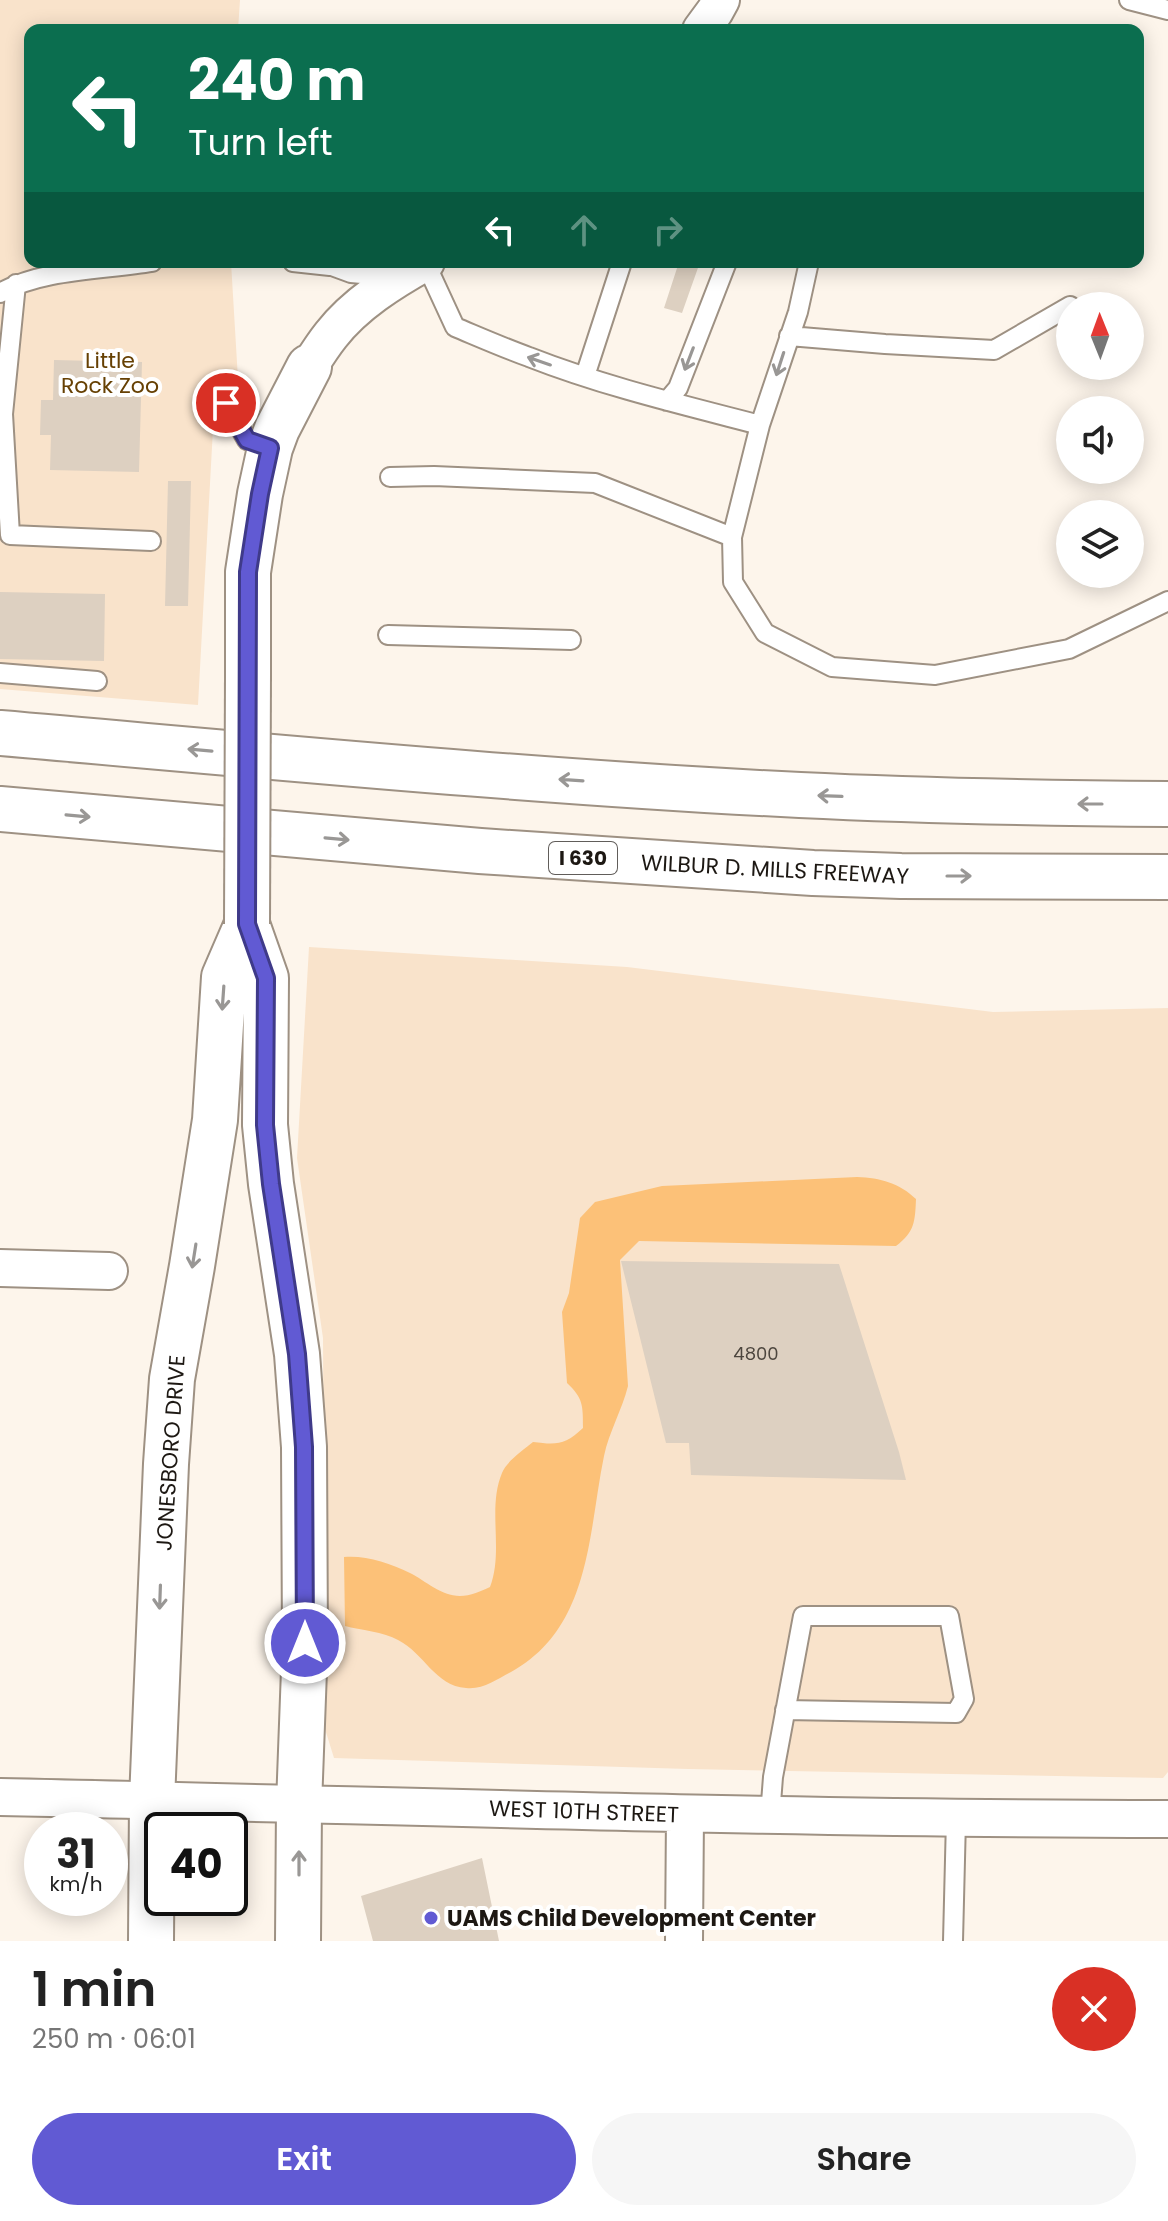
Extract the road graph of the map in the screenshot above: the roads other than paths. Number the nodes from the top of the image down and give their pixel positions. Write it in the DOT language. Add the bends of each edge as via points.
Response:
graph roads {
  1 [pos="721,0"];
  2 [pos="1129,0"];
  3 [pos="1168,10"];
  4 [pos="705,24"];
  5 [pos="105,268"];
  6 [pos="337,268"];
  7 [pos="406,268"];
  8 [pos="416,268"];
  9 [pos="418,268"];
  10 [pos="620,268"];
  11 [pos="725,268"];
  12 [pos="808,268"];
  13 [pos="8,289"];
  14 [pos="1056,314"];
  15 [pos="789,336"];
  16 [pos="309,367"];
  17 [pos="585,376"];
  18 [pos="667,401"];
  19 [pos="226,403"];
  20 [pos="760,425"];
  21 [pos="270,448"];
  22 [pos="390,477"];
  23 [pos="732,537"];
  24 [pos="151,541"];
  25 [pos="1168,601"];
  26 [pos="388,635"];
  27 [pos="571,640"];
  28 [pos="0,673"];
  29 [pos="97,681"];
  30 [pos="0,733"];
  31 [pos="1168,804"];
  32 [pos="0,809"];
  33 [pos="1168,877"];
  34 [pos="247,924"];
  35 [pos="0,1268"];
  36 [pos="109,1271"];
  37 [pos="785,1710"];
  38 [pos="0,1797"];
  39 [pos="152,1800"];
  40 [pos="299,1805"];
  41 [pos="685,1814"];
  42 [pos="770,1816"];
  43 [pos="956,1819"];
  44 [pos="1168,1819"];
  45 [pos="151,1941"];
  46 [pos="298,1941"];
  47 [pos="684,1941"];
  48 [pos="953,1941"];
  1 -- 4 [label="street"];
  2 -- 3 [label="lane"];
  5 -- 13 [label="lane"];
  6 -- 7 [label="lane" via="351,273"];
  8 -- 16 [label="street, JONESBORO DRIVE" via="362,305 332,333"];
  17 -- 9 [label="lane, one-way" via="455,327"];
  10 -- 17 [label="lane"];
  11 -- 18 [label="lane, one-way" via="678,388"];
  12 -- 15 [label="lane"];
  13 -- 24 [label="lane" via="3,414 10,535"];
  14 -- 15 [label="lane" via="994,350"];
  15 -- 20 [label="lane, one-way"];
  16 -- 21 [label="main road, JONESBORO DRIVE"];
  17 -- 18 [label="lane"];
  18 -- 20 [label="lane"];
  19 -- 21 [label="lane" via="247,440"];
  20 -- 23 [label="lane"];
  21 -- 34 [label="main road, JONESBORO DRIVE, bridge" via="248,572"];
  22 -- 23 [label="lane" via="595,483"];
  23 -- 25 [label="lane" via="733,582 765,633 832,667 935,675 1054,652"];
  26 -- 27 [label="lane"];
  28 -- 29 [label="lane"];
  31 -- 30 [label="main road, one-way" via="799,795 476,774"];
  32 -- 33 [label="main road, WILBUR D. MILLS FREEWAY / I 630, one-way" via="480,851 813,873"];
  34 -- 39 [label="main road, JONESBORO DRIVE, one-way" via="224,977 215,1120 172,1379"];
  34 -- 40 [label="main road, JONESBORO DRIVE" via="266,978 265,1125 297,1354 304,1447"];
  35 -- 36 [label="street"];
  37 -- 37 [label="lane" via="803,1616 949,1616 964,1699 956,1713"];
  37 -- 42 [label="lane"];
  38 -- 39 [label="street, WEST 10TH STREET"];
  39 -- 40 [label="street, WEST 10TH STREET"];
  39 -- 45 [label="main road, JONESBORO DRIVE"];
  40 -- 41 [label="street, WEST 10TH STREET"];
  46 -- 40 [label="main road, JONESBORO DRIVE, one-way"];
  41 -- 42 [label="street, WEST 10TH STREET"];
  41 -- 47 [label="street"];
  42 -- 43 [label="street, WEST 10TH STREET"];
  43 -- 44 [label="street, WEST 10TH STREET"];
  43 -- 48 [label="lane"];
}
